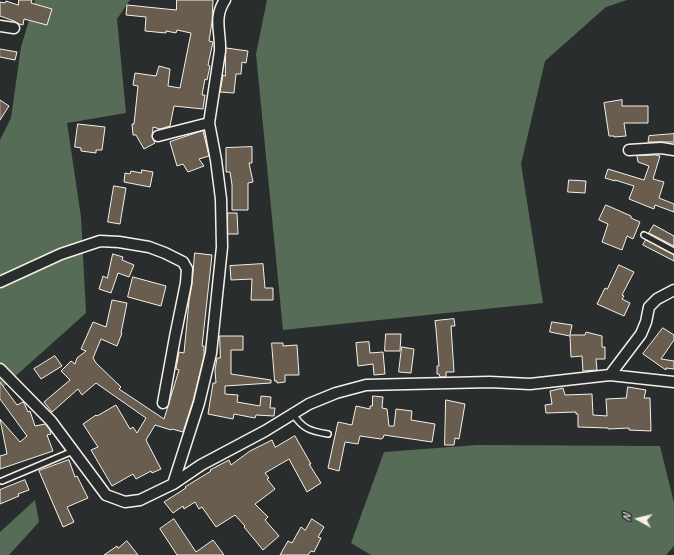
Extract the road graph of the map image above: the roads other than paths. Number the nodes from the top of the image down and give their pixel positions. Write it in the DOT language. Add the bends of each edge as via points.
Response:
graph roads {
  1 [pos="225,0"];
  2 [pos="0,26"];
  3 [pos="14,28"];
  4 [pos="209,123"];
  5 [pos="158,136"];
  6 [pos="629,150"];
  7 [pos="674,150"];
  8 [pos="644,234"];
  9 [pos="674,251"];
  10 [pos="0,282"];
  11 [pos="674,290"];
  12 [pos="0,369"];
  13 [pos="610,375"];
  14 [pos="674,382"];
  15 [pos="163,404"];
  16 [pos="292,414"];
  17 [pos="328,434"];
  18 [pos="73,451"];
  19 [pos="2,481"];
  20 [pos="173,484"];
  1 -- 4 [label="street" via="218,15 220,51"];
  2 -- 3 [label="street"];
  4 -- 5 [label="street"];
  4 -- 20 [label="street" via="221,199 222,247 218,289 211,353 199,403"];
  6 -- 7 [label="street"];
  8 -- 9 [label="lane"];
  10 -- 15 [label="street" via="61,254 100,241 149,247 183,262 187,269 186,283"];
  11 -- 13 [label="street" via="657,299 649,307 641,334"];
  12 -- 18 [label="street" via="50,421"];
  13 -- 14 [label="street"];
  13 -- 16 [label="street" via="530,384 490,382 366,385 336,393"];
  16 -- 17 [label="lane" via="305,428"];
  16 -- 20 [label="street" via="201,465"];
  18 -- 19 [label="lane"];
  18 -- 20 [label="street" via="106,495 119,501 140,500"];
}
